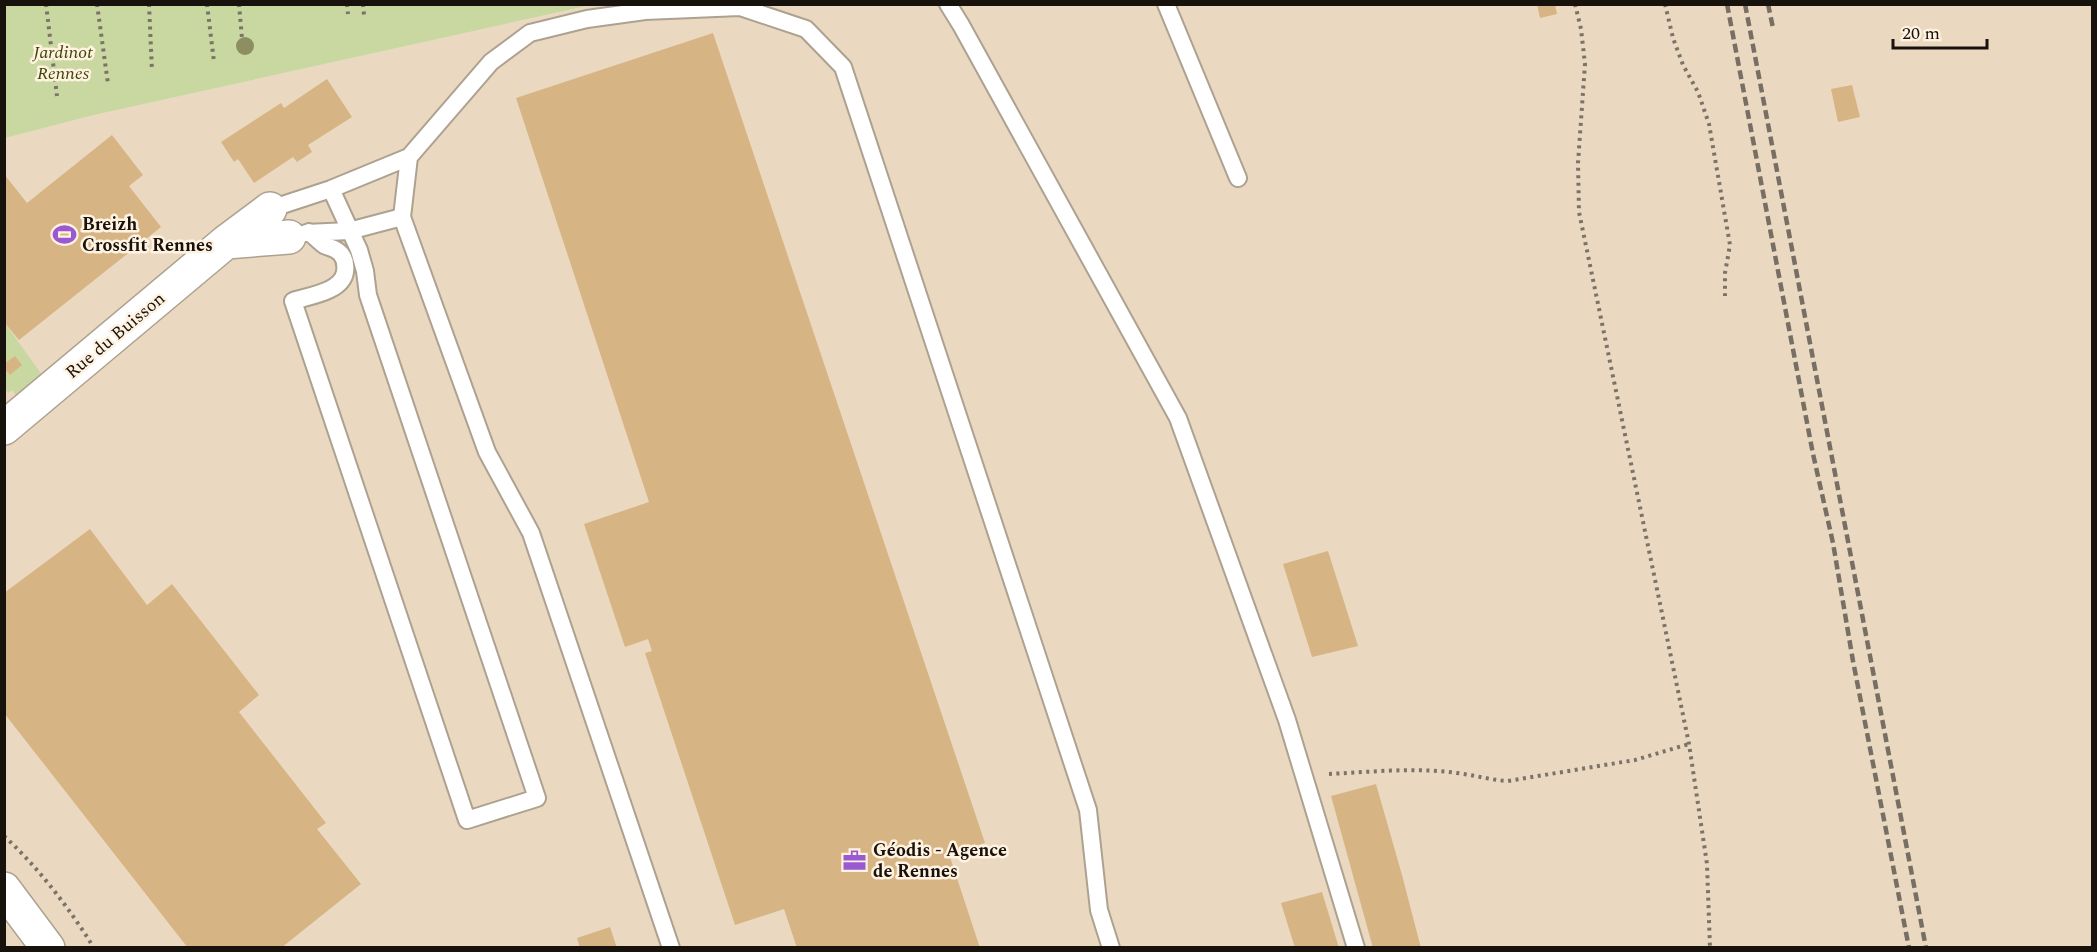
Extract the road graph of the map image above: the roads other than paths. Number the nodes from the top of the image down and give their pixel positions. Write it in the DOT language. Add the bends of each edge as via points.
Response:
graph roads {
  1 [pos="948,4"];
  2 [pos="1166,4"];
  3 [pos="409,157"];
  4 [pos="1238,178"];
  5 [pos="330,189"];
  6 [pos="270,209"];
  7 [pos="402,217"];
  8 [pos="349,231"];
  9 [pos="299,235"];
  10 [pos="226,242"];
  11 [pos="4,428"];
  12 [pos="4,889"];
  13 [pos="48,948"];
  14 [pos="671,948"];
  15 [pos="1111,948"];
  16 [pos="1356,948"];
  1 -- 16 [label="lane" via="1178,417 1287,720"];
  2 -- 4 [label="lane"];
  3 -- 5 [label="lane"];
  3 -- 7 [label="lane"];
  3 -- 15 [label="lane" via="491,62 530,33 587,19 645,10 740,7 806,29 843,68 1088,810 1099,910"];
  5 -- 6 [label="lane"];
  5 -- 8 [label="lane"];
  6 -- 10 [label="street, Rue du Buisson"];
  7 -- 8 [label="lane"];
  7 -- 14 [label="lane" via="487,452 531,532"];
  8 -- 9 [label="lane"];
  8 -- 9 [label="lane" via="359,250 368,295 537,798 467,820 293,301 338,284 346,264 334,248"];
  9 -- 10 [label="street"];
  10 -- 11 [label="street, Rue du Buisson"];
  12 -- 13 [label="street"];
}
